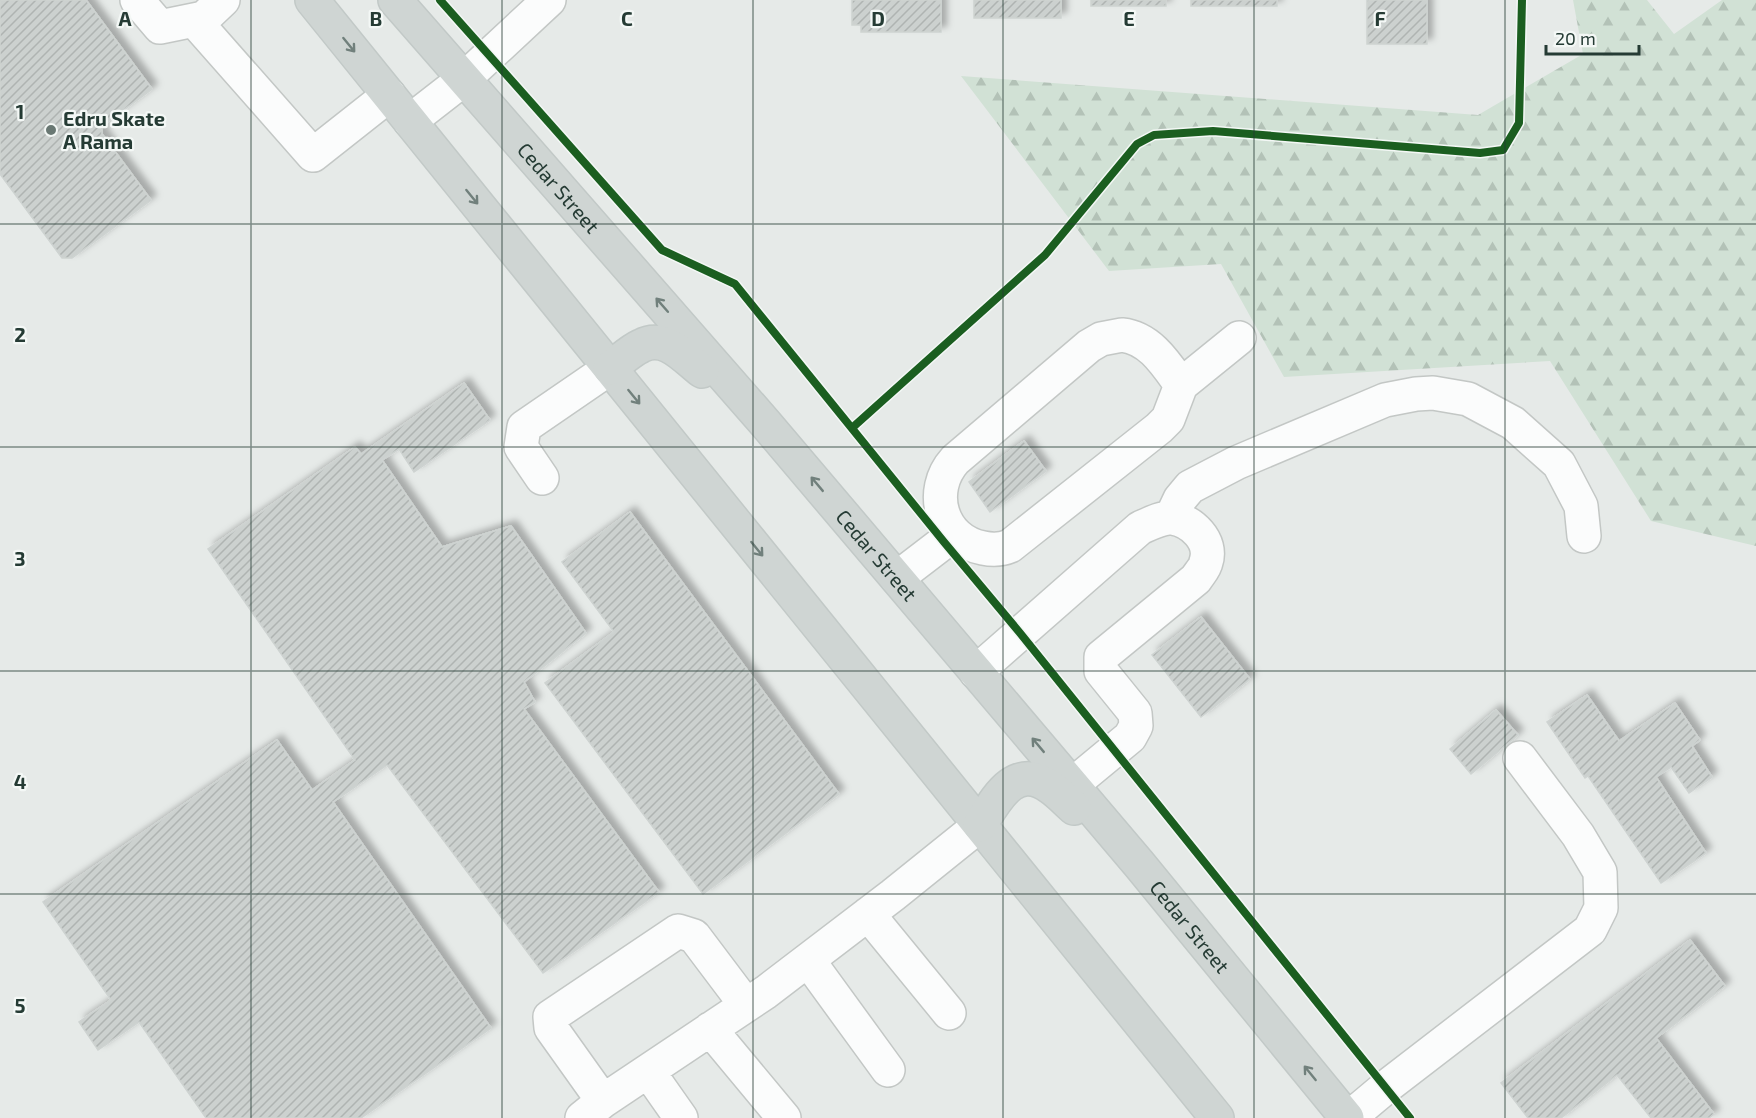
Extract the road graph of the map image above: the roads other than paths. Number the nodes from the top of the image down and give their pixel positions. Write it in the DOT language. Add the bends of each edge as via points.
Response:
graph roads {
  1 [pos="137,0"];
  2 [pos="223,0"];
  3 [pos="312,0"];
  4 [pos="395,0"];
  5 [pos="549,0"];
  6 [pos="194,20"];
  7 [pos="464,79"];
  8 [pos="389,95"];
  9 [pos="410,121"];
  10 [pos="1239,338"];
  11 [pos="610,368"];
  12 [pos="1181,385"];
  13 [pos="766,424"];
  14 [pos="542,478"];
  15 [pos="1171,518"];
  16 [pos="953,532"];
  17 [pos="1584,536"];
  18 [pos="897,578"];
  19 [pos="976,672"];
  20 [pos="1520,758"];
  21 [pos="1072,785"];
  22 [pos="980,825"];
  23 [pos="1139,864"];
  24 [pos="868,914"];
  25 [pos="808,960"];
  26 [pos="746,1005"];
  27 [pos="949,1013"];
  28 [pos="710,1029"];
  29 [pos="888,1070"];
  30 [pos="648,1071"];
  31 [pos="592,1109"];
  32 [pos="681,1118"];
  33 [pos="784,1118"];
  34 [pos="1217,1118"];
  35 [pos="1348,1118"];
  1 -- 6 [label="street" via="160,27"];
  2 -- 6 [label="street" via="204,18"];
  3 -- 8 [label="main road, one-way"];
  4 -- 7 [label="main road, Cedar Street"];
  5 -- 7 [label="street"];
  6 -- 8 [label="street" via="313,155"];
  7 -- 9 [label="street"];
  13 -- 7 [label="main road, Cedar Street, one-way"];
  8 -- 9 [label="main road"];
  9 -- 11 [label="main road, one-way"];
  10 -- 12 [label="street"];
  11 -- 13 [label="main road" via="642,345 670,345"];
  11 -- 14 [label="street" via="524,427 521,447"];
  11 -- 22 [label="main road, one-way"];
  12 -- 16 [label="street" via="1168,419 1160,428 1010,546 999,550 971,546"];
  12 -- 16 [label="street" via="1166,364 1134,336 1112,336 1089,346 948,468 941,508"];
  18 -- 13 [label="main road, Cedar Street, one-way"];
  15 -- 17 [label="street" via="1190,487 1236,463 1385,400 1433,393 1468,399 1513,423 1559,464 1581,507"];
  15 -- 19 [label="street" via="1140,528"];
  15 -- 21 [label="street" via="1202,535 1207,562 1196,579 1101,657 1101,671 1135,712 1136,726 1130,737"];
  16 -- 18 [label="street"];
  18 -- 19 [label="main road, Cedar Street"];
  21 -- 19 [label="main road, Cedar Street, one-way"];
  20 -- 35 [label="street" via="1578,835 1600,872 1601,908 1590,930"];
  21 -- 23 [label="main road, Cedar Street"];
  22 -- 23 [label="main road" via="1001,792 1018,781 1032,779 1049,786"];
  22 -- 24 [label="street"];
  22 -- 34 [label="main road"];
  35 -- 23 [label="main road, Cedar Street, one-way"];
  24 -- 25 [label="street"];
  24 -- 27 [label="street"];
  25 -- 26 [label="street"];
  25 -- 29 [label="street"];
  26 -- 28 [label="street"];
  26 -- 31 [label="street" via="694,936 678,931 668,937 550,1017 551,1028"];
  28 -- 30 [label="street"];
  28 -- 33 [label="street"];
  30 -- 31 [label="street"];
  30 -- 32 [label="street"];
}
